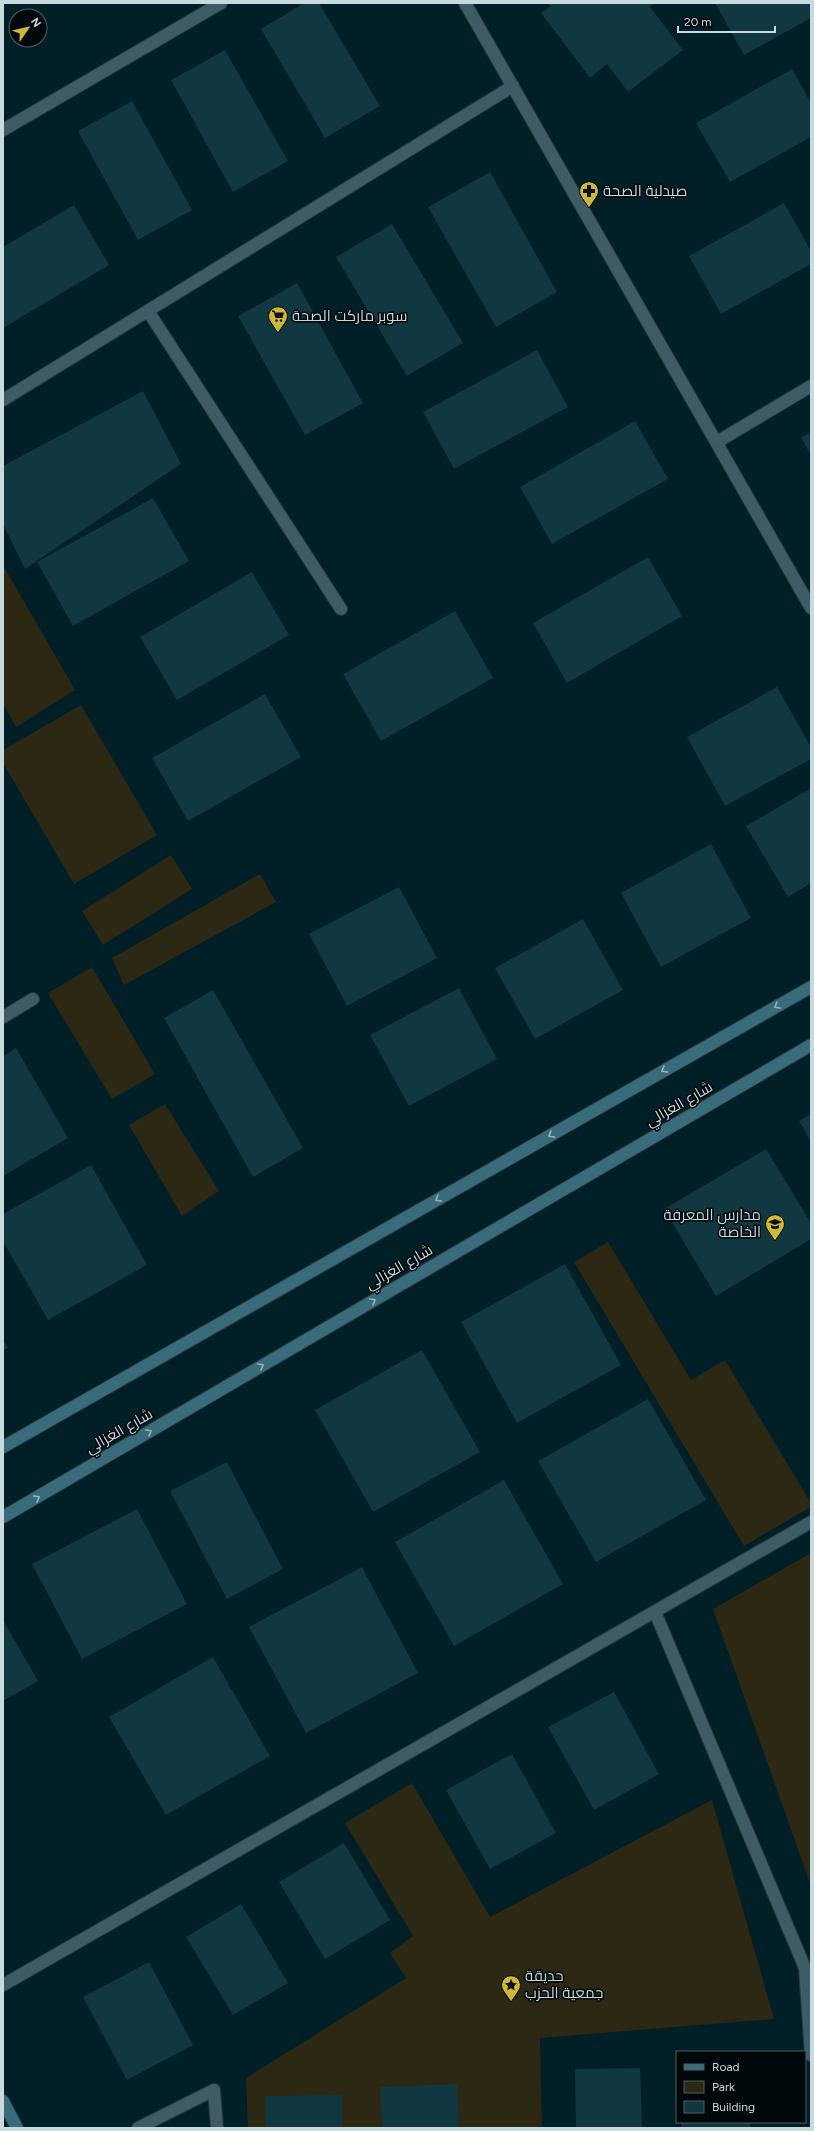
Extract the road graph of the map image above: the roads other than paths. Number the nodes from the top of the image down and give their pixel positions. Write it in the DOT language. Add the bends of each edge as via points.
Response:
graph roads {
  1 [pos="222,3"];
  2 [pos="465,3"];
  3 [pos="512,86"];
  4 [pos="3,130"];
  5 [pos="148,311"];
  6 [pos="811,386"];
  7 [pos="3,400"];
  8 [pos="717,442"];
  9 [pos="811,608"];
  10 [pos="340,609"];
  11 [pos="811,986"];
  12 [pos="33,999"];
  13 [pos="3,1017"];
  14 [pos="811,1045"];
  15 [pos="3,1447"];
  16 [pos="3,1517"];
  17 [pos="811,1522"];
  18 [pos="655,1612"];
  19 [pos="3,1985"];
  20 [pos="811,2055"];
  21 [pos="3,2101"];
  22 [pos="17,2128"];
  23 [pos="138,2128"];
  24 [pos="217,2128"];
  1 -- 4 [label="street"];
  2 -- 3 [label="street"];
  3 -- 5 [label="street"];
  3 -- 8 [label="street"];
  5 -- 7 [label="street"];
  5 -- 10 [label="street"];
  6 -- 8 [label="street"];
  8 -- 9 [label="street"];
  11 -- 15 [label="main road, one-way"];
  12 -- 13 [label="street"];
  16 -- 14 [label="main road, شارع الغزالي, one-way"];
  17 -- 18 [label="street"];
  18 -- 19 [label="street"];
  18 -- 20 [label="street" via="805,1968"];
  21 -- 22 [label="main road"];
  23 -- 24 [label="street" via="214,2090"];
}
